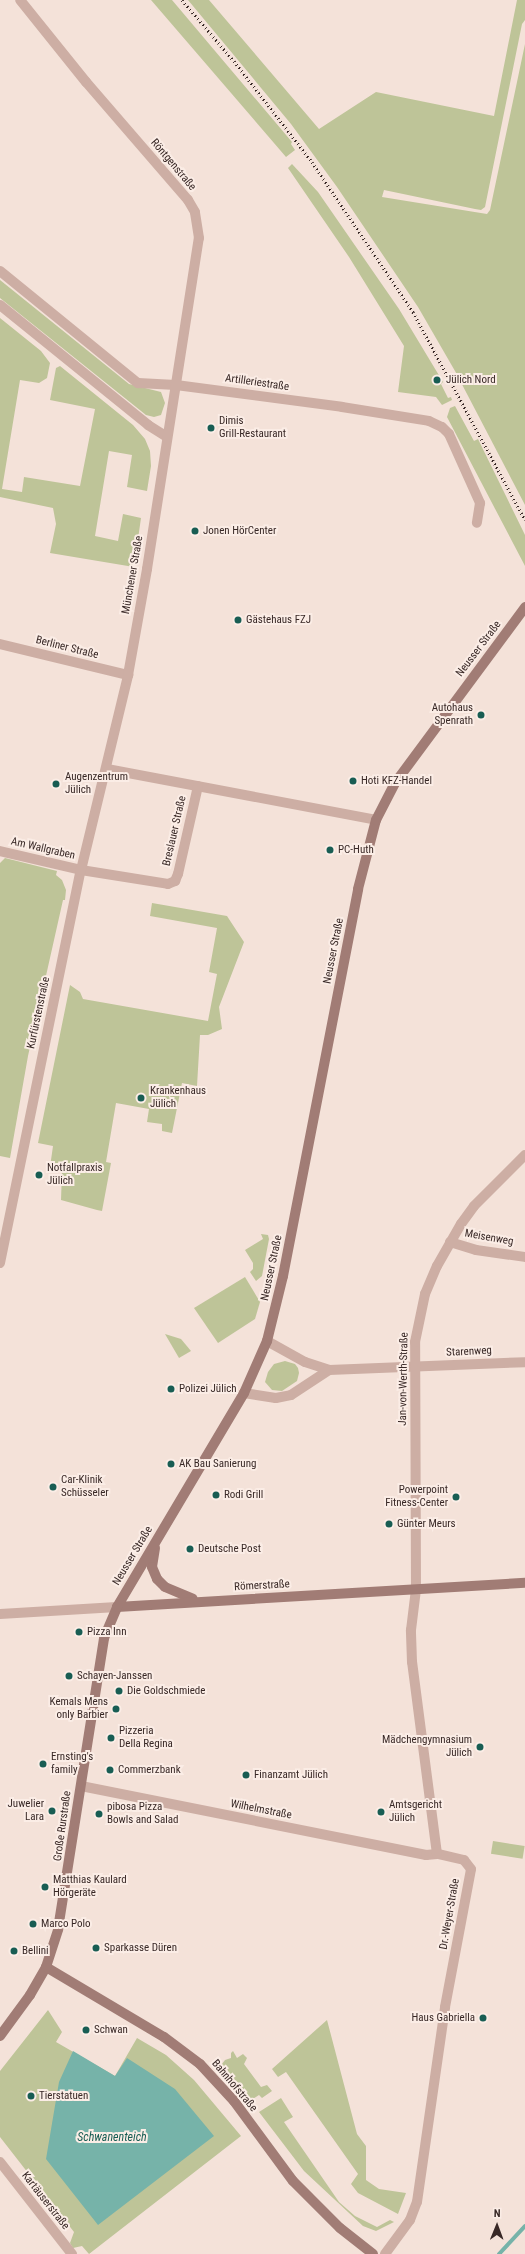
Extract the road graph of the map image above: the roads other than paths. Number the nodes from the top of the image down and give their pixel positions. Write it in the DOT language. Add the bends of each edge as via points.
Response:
graph roads {
  1 [pos="20,0"];
  2 [pos="0,271"];
  3 [pos="0,305"];
  4 [pos="176,385"];
  5 [pos="167,438"];
  6 [pos="477,522"];
  7 [pos="525,607"];
  8 [pos="0,644"];
  9 [pos="128,676"];
  10 [pos="107,769"];
  11 [pos="198,786"];
  12 [pos="376,820"];
  13 [pos="0,851"];
  14 [pos="81,870"];
  15 [pos="525,1155"];
  16 [pos="450,1242"];
  17 [pos="525,1256"];
  18 [pos="0,1264"];
  19 [pos="267,1341"];
  20 [pos="525,1362"];
  21 [pos="414,1368"];
  22 [pos="329,1370"];
  23 [pos="244,1393"];
  24 [pos="157,1540"];
  25 [pos="525,1583"];
  26 [pos="416,1591"];
  27 [pos="200,1602"];
  28 [pos="117,1607"];
  29 [pos="0,1614"];
  30 [pos="81,1786"];
  31 [pos="437,1854"];
  32 [pos="46,1967"];
  33 [pos="0,2036"];
  34 [pos="0,2162"];
  35 [pos="72,2254"];
  36 [pos="374,2254"];
  37 [pos="385,2254"];
  1 -- 4 [label="street, Röntgenstraße" via="195,212 199,238"];
  2 -- 4 [label="street, Artilleriestraße" via="138,383"];
  3 -- 5 [label="street"];
  4 -- 5 [label="street, Münchener Straße"];
  4 -- 6 [label="street, Artilleriestraße" via="429,421 442,427 449,434 480,503"];
  5 -- 9 [label="street, Münchener Straße"];
  7 -- 12 [label="main road, Neusser Straße" via="394,783"];
  8 -- 9 [label="street, Berliner Straße"];
  9 -- 10 [label="street, Münchener Straße"];
  10 -- 11 [label="street, Breslauer Straße"];
  10 -- 14 [label="street, Kurfürstenstraße"];
  11 -- 12 [label="street, Breslauer Straße"];
  11 -- 14 [label="street, Breslauer Straße" via="175,881 168,884"];
  12 -- 19 [label="main road, Neusser Straße" via="358,889 283,1276"];
  13 -- 14 [label="street, Am Wallgraben"];
  14 -- 18 [label="street, Kurfürstenstraße"];
  15 -- 16 [label="street, Jan-von-Werth-Straße" via="474,1206"];
  16 -- 17 [label="street, Meisenweg" via="476,1250"];
  16 -- 21 [label="street, Jan-von-Werth-Straße" via="424,1294 415,1342"];
  19 -- 22 [label="street" via="305,1362"];
  19 -- 23 [label="main road, Neusser Straße"];
  20 -- 21 [label="street, Starenweg"];
  21 -- 22 [label="street"];
  21 -- 26 [label="street, Jan-von-Werth-Straße"];
  22 -- 23 [label="street" via="291,1395 276,1398"];
  23 -- 24 [label="main road, Neusser Straße"];
  24 -- 27 [label="main road" via="152,1567 157,1579 165,1587"];
  24 -- 28 [label="main road, Neusser Straße"];
  25 -- 26 [label="main road, Römerstraße"];
  26 -- 27 [label="main road, Römerstraße"];
  26 -- 31 [label="street" via="411,1630 412,1662"];
  27 -- 28 [label="main road, Römerstraße"];
  28 -- 29 [label="street, Römerstraße"];
  28 -- 30 [label="main road, Große Rurstraße" via="104,1638"];
  30 -- 31 [label="street, Wilhelmstraße" via="419,1854"];
  30 -- 32 [label="main road, Große Rurstraße" via="60,1921"];
  31 -- 37 [label="street, Dr.-Weyer-Straße" via="464,1860 471,1869 445,2007 418,2202 410,2220"];
  32 -- 33 [label="main road, Große Rurstraße" via="30,1995"];
  32 -- 36 [label="main road, Bahnhofstraße" via="164,2037 200,2064 234,2101 293,2181 340,2228"];
  34 -- 35 [label="street, Kartäuserstraße"];
}
